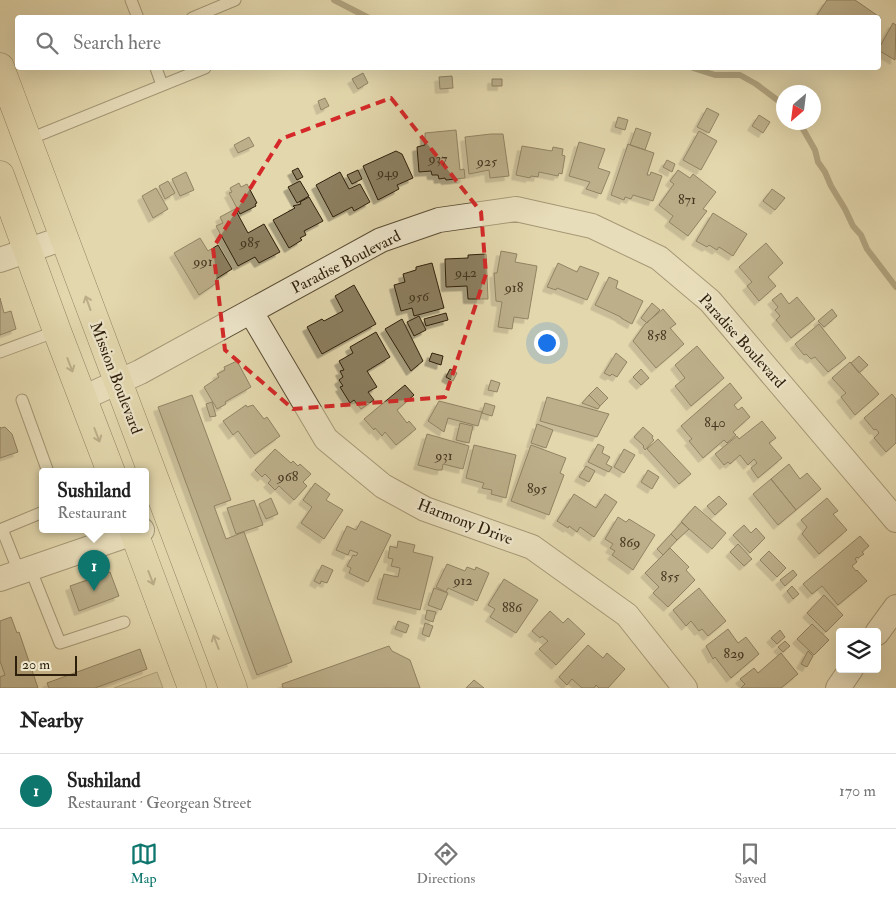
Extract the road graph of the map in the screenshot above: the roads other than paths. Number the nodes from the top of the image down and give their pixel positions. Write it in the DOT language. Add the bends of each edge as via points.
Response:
graph roads {
  1 [pos="131,0"];
  2 [pos="235,0"];
  3 [pos="137,15"];
  4 [pos="199,15"];
  5 [pos="0,67"];
  6 [pos="157,70"];
  7 [pos="200,70"];
  8 [pos="162,85"];
  9 [pos="27,140"];
  10 [pos="0,176"];
  11 [pos="64,238"];
  12 [pos="28,250"];
  13 [pos="0,260"];
  14 [pos="251,312"];
  15 [pos="57,331"];
  16 [pos="0,352"];
  17 [pos="118,383"];
  18 [pos="83,398"];
  19 [pos="22,400"];
  20 [pos="47,468"];
  21 [pos="109,468"];
  22 [pos="134,468"];
  23 [pos="39,514"];
  24 [pos="896,520"];
  25 [pos="131,533"];
  26 [pos="146,533"];
  27 [pos="148,533"];
  28 [pos="17,573"];
  29 [pos="896,607"];
  30 [pos="124,622"];
  31 [pos="881,628"];
  32 [pos="848,673"];
  33 [pos="192,688"];
  34 [pos="233,688"];
  35 [pos="685,688"];
  36 [pos="838,688"];
  1 -- 3 [label="lane"];
  2 -- 4 [label="lane"];
  5 -- 9 [label="main road, Mission Boulevard"];
  6 -- 8 [label="lane"];
  7 -- 8 [label="lane"];
  8 -- 9 [label="lane"];
  9 -- 11 [label="main road, Mission Boulevard"];
  10 -- 12 [label="main road"];
  11 -- 12 [label="street"];
  17 -- 11 [label="main road, Mission Boulevard, one-way"];
  12 -- 13 [label="street"];
  12 -- 15 [label="main road"];
  14 -- 17 [label="street, Paradise Boulevard"];
  14 -- 24 [label="street, Paradise Boulevard" via="381,240 439,220 516,209 592,226 659,258 710,302"];
  14 -- 35 [label="street, Harmony Drive" via="326,439 383,486 425,509 532,547 627,615"];
  15 -- 16 [label="lane"];
  15 -- 18 [label="main road, one-way"];
  17 -- 18 [label="street, Paradise Boulevard"];
  17 -- 22 [label="main road, Mission Boulevard"];
  18 -- 21 [label="main road, one-way"];
  19 -- 20 [label="lane"];
  23 -- 28 [label="lane" via="2,529"];
  25 -- 28 [label="street"];
  26 -- 33 [label="main road, Mission Boulevard, one-way"];
  34 -- 27 [label="main road, Mission Boulevard, one-way"];
  28 -- 30 [label="lane" via="60,643"];
  29 -- 31 [label="street"];
  32 -- 36 [label="street"];
}
